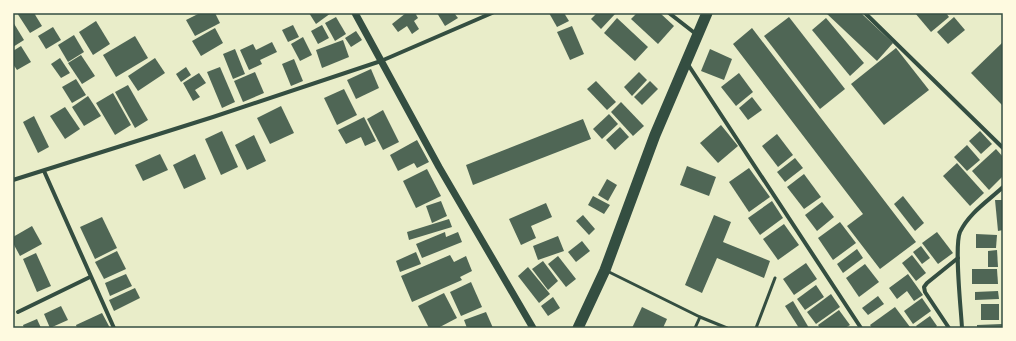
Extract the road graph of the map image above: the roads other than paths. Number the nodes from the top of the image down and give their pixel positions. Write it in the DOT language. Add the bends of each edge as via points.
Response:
graph roads {
  1 [pos="355,13"];
  2 [pos="492,13"];
  3 [pos="669,13"];
  4 [pos="707,13"];
  5 [pos="865,13"];
  6 [pos="698,35"];
  7 [pos="380,61"];
  8 [pos="687,62"];
  9 [pos="1003,148"];
  10 [pos="44,171"];
  11 [pos="13,180"];
  12 [pos="1003,187"];
  13 [pos="958,258"];
  14 [pos="605,270"];
  15 [pos="90,277"];
  16 [pos="775,278"];
  17 [pos="18,312"];
  18 [pos="700,318"];
  19 [pos="114,328"];
  20 [pos="533,328"];
  21 [pos="578,328"];
  22 [pos="695,328"];
  23 [pos="727,328"];
  24 [pos="756,328"];
  25 [pos="861,328"];
  26 [pos="949,328"];
  27 [pos="962,328"];
  1 -- 7 [label="street"];
  2 -- 7 [label="street"];
  3 -- 6 [label="street"];
  4 -- 6 [label="highway"];
  5 -- 9 [label="street"];
  6 -- 8 [label="highway"];
  7 -- 10 [label="street"];
  7 -- 20 [label="street"];
  8 -- 14 [label="highway" via="655,135"];
  8 -- 25 [label="street"];
  10 -- 11 [label="street"];
  10 -- 15 [label="street"];
  12 -- 13 [label="street" via="976,211 959,234"];
  13 -- 26 [label="street" via="924,287"];
  13 -- 27 [label="street"];
  14 -- 18 [label="lane"];
  14 -- 21 [label="highway"];
  15 -- 17 [label="street"];
  15 -- 19 [label="street"];
  16 -- 24 [label="lane"];
  18 -- 22 [label="lane"];
  18 -- 23 [label="lane"];
}
